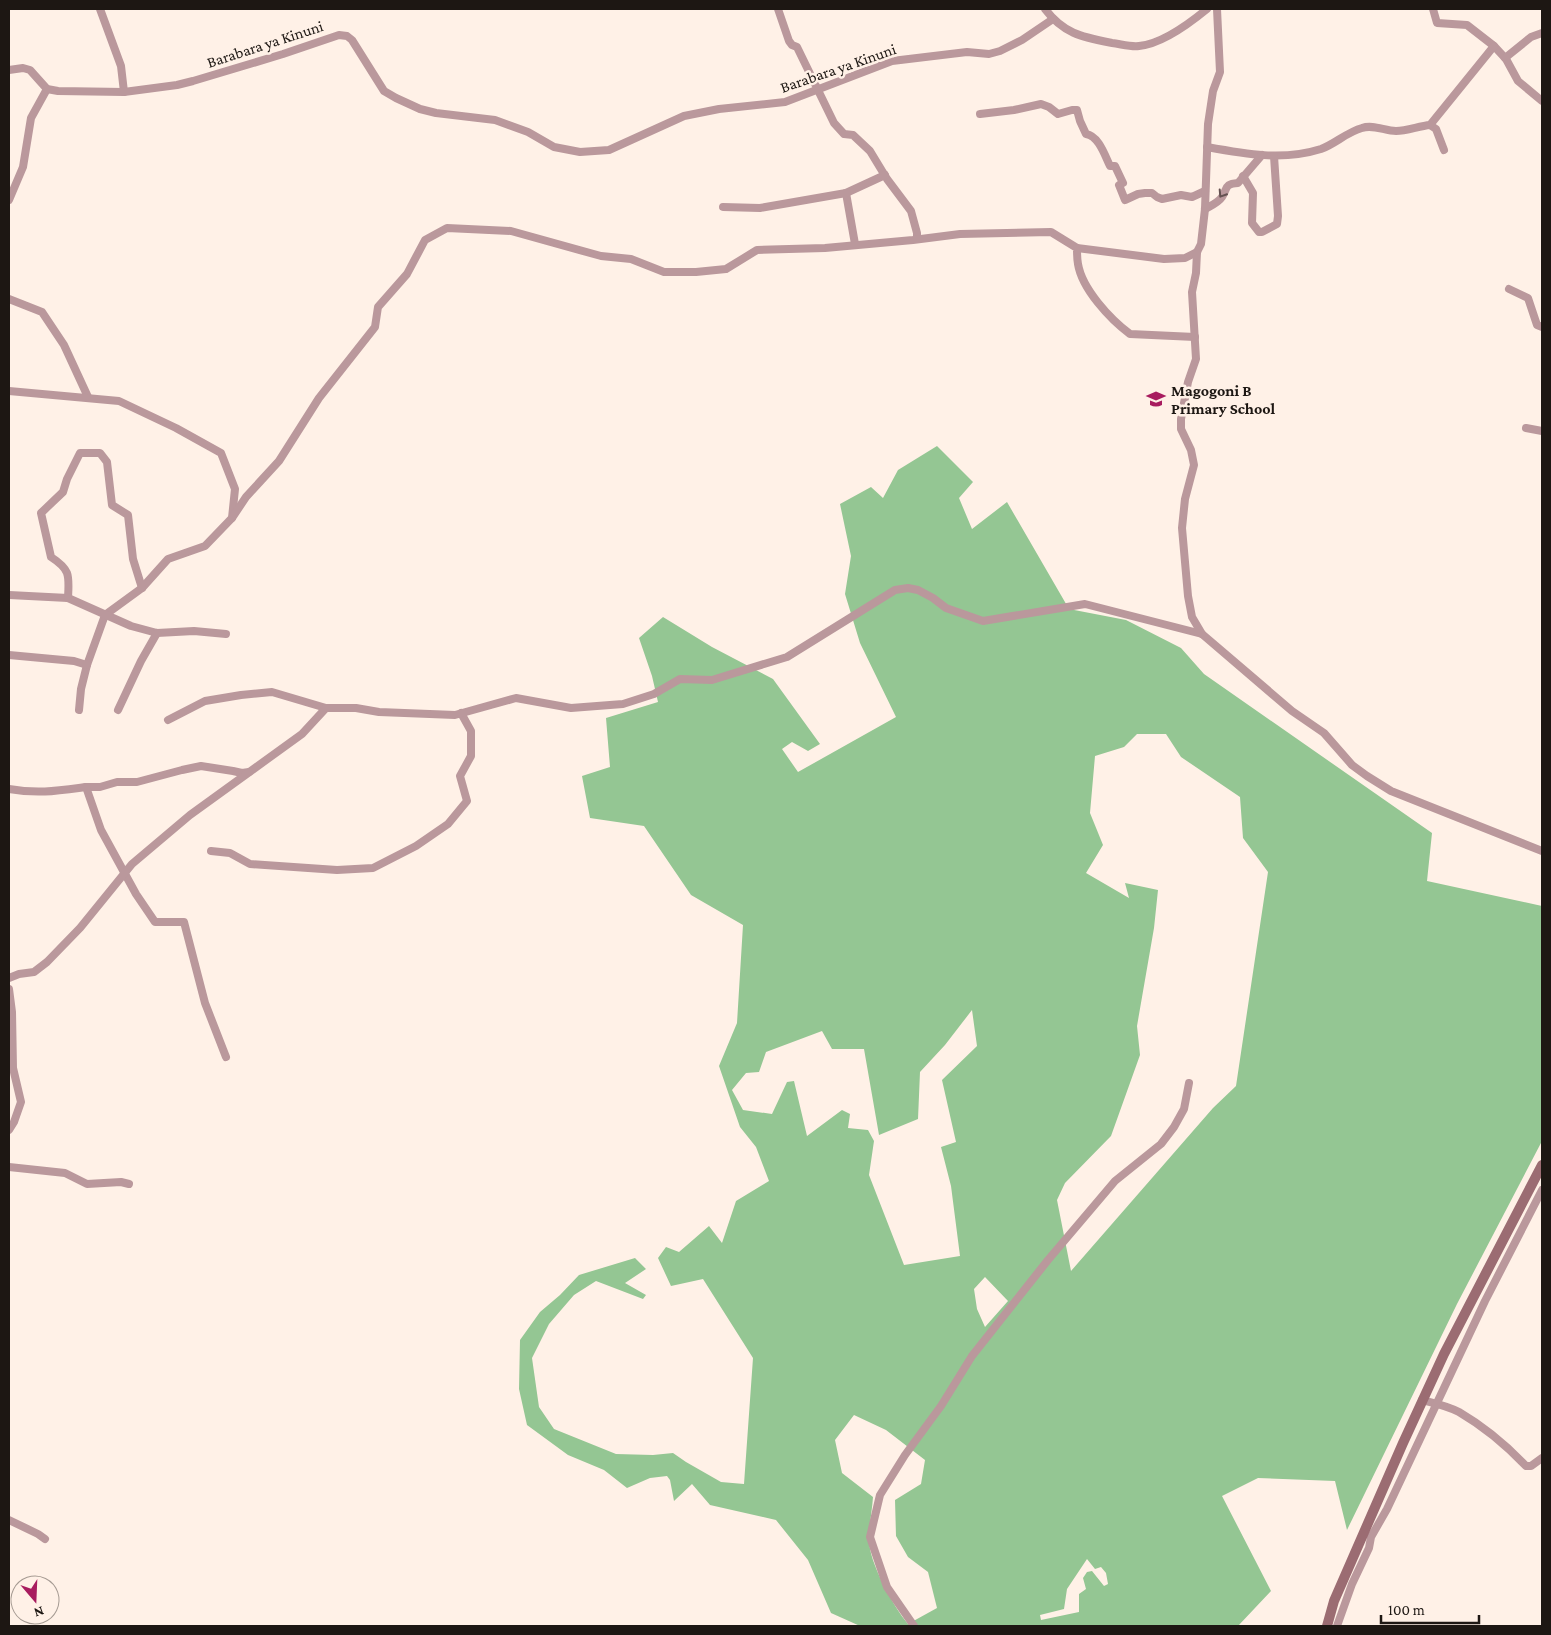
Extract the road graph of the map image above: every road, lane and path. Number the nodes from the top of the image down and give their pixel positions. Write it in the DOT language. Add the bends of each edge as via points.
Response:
graph roads {
  1 [pos="100,9"];
  2 [pos="778,9"];
  3 [pos="1045,9"];
  4 [pos="1207,9"];
  5 [pos="1217,9"];
  6 [pos="1433,9"];
  7 [pos="1053,19"];
  8 [pos="1542,33"];
  9 [pos="1494,46"];
  10 [pos="1505,58"];
  11 [pos="9,70"];
  12 [pos="47,89"];
  13 [pos="817,90"];
  14 [pos="124,92"];
  15 [pos="1542,100"];
  16 [pos="980,114"];
  17 [pos="1430,125"];
  18 [pos="1207,147"];
  19 [pos="1444,150"];
  20 [pos="1262,155"];
  21 [pos="1274,156"];
  22 [pos="885,175"];
  23 [pos="1243,176"];
  24 [pos="1205,191"];
  25 [pos="846,193"];
  26 [pos="9,200"];
  27 [pos="723,207"];
  28 [pos="1205,209"];
  29 [pos="917,239"];
  30 [pos="855,244"];
  31 [pos="1076,248"];
  32 [pos="1197,252"];
  33 [pos="1509,289"];
  34 [pos="9,299"];
  35 [pos="1542,327"];
  36 [pos="1195,337"];
  37 [pos="9,391"];
  38 [pos="88,397"];
  39 [pos="1526,428"];
  40 [pos="1542,430"];
  41 [pos="232,518"];
  42 [pos="142,588"];
  43 [pos="9,595"];
  44 [pos="68,598"];
  45 [pos="106,615"];
  46 [pos="157,633"];
  47 [pos="226,634"];
  48 [pos="1202,634"];
  49 [pos="9,655"];
  50 [pos="87,665"];
  51 [pos="326,708"];
  52 [pos="79,710"];
  53 [pos="118,710"];
  54 [pos="461,713"];
  55 [pos="168,720"];
  56 [pos="251,772"];
  57 [pos="86,787"];
  58 [pos="9,789"];
  59 [pos="211,851"];
  60 [pos="1542,851"];
  61 [pos="125,873"];
  62 [pos="9,978"];
  63 [pos="9,989"];
  64 [pos="226,1057"];
  65 [pos="1189,1083"];
  66 [pos="9,1130"];
  67 [pos="1542,1164"];
  68 [pos="9,1167"];
  69 [pos="129,1184"];
  70 [pos="1542,1190"];
  71 [pos="1422,1400"];
  72 [pos="1436,1403"];
  73 [pos="1542,1458"];
  74 [pos="9,1520"];
  75 [pos="45,1539"];
  76 [pos="914,1626"];
  77 [pos="1327,1626"];
  78 [pos="1337,1626"];
  1 -- 14 [label="street" via="121,66"];
  2 -- 13 [label="street" via="789,41 797,48"];
  3 -- 7 [label="street"];
  4 -- 7 [label="street" via="1170,34 1139,46 1083,37 1059,26"];
  5 -- 18 [label="street" via="1220,72 1213,91"];
  6 -- 9 [label="street" via="1437,23 1467,25"];
  7 -- 13 [label="street, Barabara ya Kinuni" via="1000,51 892,61"];
  8 -- 10 [label="street" via="1531,37"];
  9 -- 10 [label="street"];
  9 -- 17 [label="street"];
  10 -- 15 [label="street" via="1518,81"];
  11 -- 12 [label="street" via="30,70"];
  12 -- 14 [label="street, Barabara ya Kinuni"];
  12 -- 26 [label="street" via="31,118 23,167"];
  13 -- 14 [label="street, Barabara ya Kinuni" via="785,102 719,108 684,116 609,150 580,152 554,147 528,132 495,120 436,113 396,98 384,91 347,36 339,35 185,83"];
  13 -- 22 [label="street" via="834,124 844,134 853,135 870,151"];
  16 -- 24 [label="street" via="1041,104 1058,114 1077,110 1086,134 1096,140 1110,166 1114,166 1123,183 1119,185 1125,200 1144,193 1152,193 1162,199 1181,195 1192,197"];
  17 -- 19 [label="street" via="1436,129"];
  17 -- 21 [label="street" via="1396,131 1363,127 1323,148 1292,156"];
  18 -- 20 [label="street"];
  18 -- 24 [label="street"];
  20 -- 21 [label="street"];
  20 -- 23 [label="street"];
  21 -- 23 [label="street" via="1277,224 1262,232 1252,224 1253,193"];
  22 -- 25 [label="street"];
  22 -- 29 [label="street" via="911,211"];
  23 -- 28 [label="street, one-way" via="1238,183 1226,187 1222,198"];
  24 -- 28 [label="street"];
  25 -- 27 [label="street" via="760,208"];
  25 -- 30 [label="street"];
  28 -- 32 [label="street"];
  29 -- 30 [label="street"];
  29 -- 31 [label="street" via="960,234 1051,232"];
  30 -- 41 [label="street" via="756,250 726,269 664,272 631,259 601,256 511,231 447,228 425,240 408,274 378,308 375,327 319,398 279,461 246,497"];
  31 -- 32 [label="street" via="1164,259 1185,258"];
  31 -- 36 [label="street" via="1078,265 1088,290 1124,330 1130,334"];
  32 -- 36 [label="street" via="1192,292"];
  33 -- 35 [label="street" via="1528,298 1537,325"];
  34 -- 38 [label="street" via="42,312 64,345"];
  36 -- 48 [label="street" via="1196,359 1181,418 1181,429 1194,465 1182,528 1188,596 1192,617"];
  37 -- 38 [label="street"];
  38 -- 41 [label="street" via="119,401 221,453 235,489"];
  39 -- 40 [label="street"];
  41 -- 42 [label="street" via="205,546 168,559"];
  42 -- 44 [label="street" via="133,559 128,515 112,505 107,462 100,453 80,453 63,492 41,513 51,557 62,564 69,576"];
  42 -- 45 [label="street"];
  43 -- 44 [label="street"];
  44 -- 45 [label="street"];
  45 -- 46 [label="street"];
  45 -- 50 [label="street"];
  46 -- 47 [label="street" via="194,631"];
  46 -- 53 [label="street"];
  48 -- 54 [label="street" via="1085,604 983,621 946,608 923,592 908,588 895,590 787,657 712,680 680,679 654,694 623,704 571,708 516,698"];
  48 -- 60 [label="street" via="1292,711 1324,733 1352,765 1367,776 1391,791"];
  49 -- 50 [label="street"];
  50 -- 52 [label="street"];
  51 -- 54 [label="street"];
  51 -- 55 [label="street" via="272,692 204,701"];
  51 -- 56 [label="street" via="302,734"];
  54 -- 59 [label="street" via="471,731 471,756 460,776 467,801 448,824 416,846 373,868 337,870 250,864 230,852"];
  56 -- 57 [label="street" via="201,766 137,782"];
  56 -- 61 [label="street" via="190,815"];
  57 -- 58 [label="street" via="30,793"];
  57 -- 61 [label="street" via="102,830"];
  61 -- 62 [label="street" via="47,962 34,972"];
  61 -- 64 [label="street" via="155,922 184,922 205,1003"];
  63 -- 66 [label="street" via="13,1068 21,1102"];
  65 -- 76 [label="street" via="1184,1109 1174,1127 1161,1144 1115,1182 1037,1274 972,1356 880,1495 870,1537 887,1587"];
  67 -- 71 [label="main road"];
  68 -- 69 [label="street" via="65,1173 87,1184"];
  70 -- 72 [label="street"];
  71 -- 72 [label="street"];
  71 -- 77 [label="main road" via="1334,1601"];
  72 -- 73 [label="street" via="1458,1412 1526,1466"];
  72 -- 78 [label="street" via="1371,1537"];
  74 -- 75 [label="street"];
}
